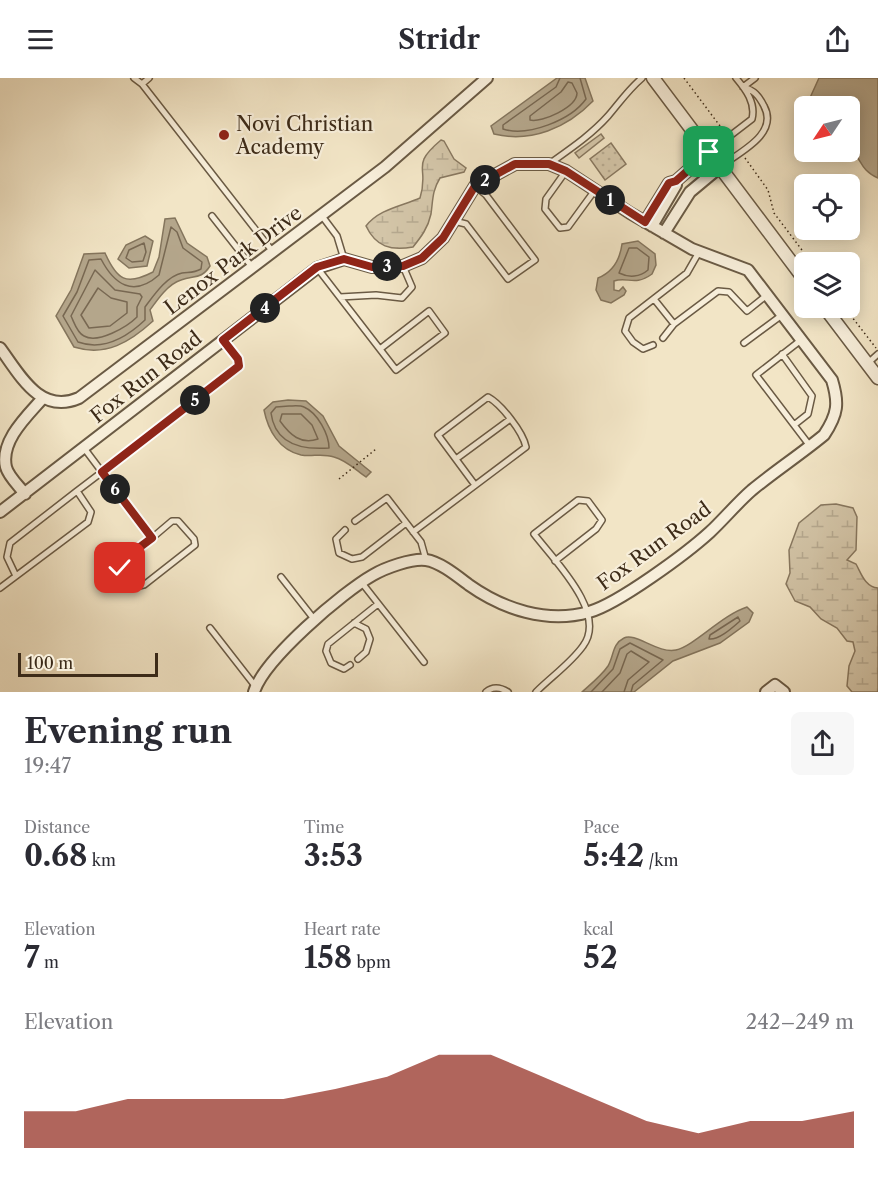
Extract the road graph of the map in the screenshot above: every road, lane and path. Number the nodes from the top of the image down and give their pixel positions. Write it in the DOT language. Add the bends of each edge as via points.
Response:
graph roads {
  1 [pos="134,78"];
  2 [pos="149,78"];
  3 [pos="642,78"];
  4 [pos="653,78"];
  5 [pos="684,78"];
  6 [pos="736,78"];
  7 [pos="755,78"];
  8 [pos="488,79"];
  9 [pos="142,84"];
  10 [pos="743,87"];
  11 [pos="729,138"];
  12 [pos="709,152"];
  13 [pos="740,152"];
  14 [pos="549,164"];
  15 [pos="720,167"];
  16 [pos="566,171"];
  17 [pos="676,181"];
  18 [pos="475,186"];
  19 [pos="595,190"];
  20 [pos="690,192"];
  21 [pos="212,216"];
  22 [pos="322,216"];
  23 [pos="453,221"];
  24 [pos="649,224"];
  25 [pos="664,233"];
  26 [pos="699,252"];
  27 [pos="803,252"];
  28 [pos="274,253"];
  29 [pos="344,259"];
  30 [pos="403,266"];
  31 [pos="794,266"];
  32 [pos="317,267"];
  33 [pos="253,268"];
  34 [pos="768,294"];
  35 [pos="340,297"];
  36 [pos="654,299"];
  37 [pos="783,314"];
  38 [pos="833,318"];
  39 [pos="852,318"];
  40 [pos="674,324"];
  41 [pos="663,338"];
  42 [pos="802,339"];
  43 [pos="223,340"];
  44 [pos="744,343"];
  45 [pos="653,345"];
  46 [pos="0,348"];
  47 [pos="380,348"];
  48 [pos="878,353"];
  49 [pos="782,354"];
  50 [pos="868,364"];
  51 [pos="878,378"];
  52 [pos="42,399"];
  53 [pos="509,420"];
  54 [pos="794,425"];
  55 [pos="810,447"];
  56 [pos="84,448"];
  57 [pos="376,449"];
  58 [pos="456,459"];
  59 [pos="102,472"];
  60 [pos="339,479"];
  61 [pos="475,485"];
  62 [pos="77,491"];
  63 [pos="25,494"];
  64 [pos="0,512"];
  65 [pos="355,521"];
  66 [pos="406,524"];
  67 [pos="345,530"];
  68 [pos="413,532"];
  69 [pos="152,538"];
  70 [pos="426,560"];
  71 [pos="555,561"];
  72 [pos="16,576"];
  73 [pos="281,577"];
  74 [pos="362,583"];
  75 [pos="0,588"];
  76 [pos="378,604"];
  77 [pos="589,612"];
  78 [pos="315,620"];
  79 [pos="354,623"];
  80 [pos="210,628"];
  81 [pos="358,658"];
  82 [pos="424,662"];
  83 [pos="350,665"];
  84 [pos="255,689"];
  85 [pos="486,692"];
  86 [pos="508,692"];
  87 [pos="536,692"];
  88 [pos="766,692"];
  89 [pos="784,692"];
  1 -- 9 [label="lane"];
  2 -- 9 [label="lane"];
  3 -- 14 [label="lane" via="626,91 607,117"];
  4 -- 12 [label="street"];
  5 -- 11 [label="path"];
  6 -- 10 [label="lane"];
  7 -- 10 [label="lane"];
  8 -- 22 [label="street, Lenox Park Drive"];
  9 -- 28 [label="lane"];
  10 -- 11 [label="lane" via="751,100 752,119"];
  10 -- 13 [label="lane" via="759,97 768,116 762,136"];
  11 -- 12 [label="lane"];
  12 -- 15 [label="street"];
  12 -- 17 [label="street"];
  13 -- 15 [label="lane"];
  13 -- 27 [label="path" via="768,190 774,213"];
  14 -- 16 [label="street, Fox Run Road"];
  14 -- 18 [label="street, Fox Run Road" via="515,164"];
  15 -- 20 [label="street"];
  15 -- 31 [label="street"];
  16 -- 19 [label="street, Fox Run Road"];
  16 -- 19 [label="lane" via="546,199 545,209 560,228 568,227"];
  17 -- 20 [label="lane"];
  17 -- 24 [label="street" via="669,183"];
  18 -- 23 [label="street, Fox Run Road"];
  18 -- 23 [label="lane" via="535,260 508,279 466,224"];
  19 -- 24 [label="street, Fox Run Road"];
  20 -- 25 [label="street"];
  21 -- 33 [label="lane"];
  22 -- 28 [label="street, Lenox Park Drive"];
  22 -- 29 [label="lane" via="337,237"];
  23 -- 30 [label="street, Fox Run Road" via="443,238 422,258"];
  24 -- 25 [label="street, Fox Run Road"];
  25 -- 26 [label="street, Fox Run Road"];
  26 -- 34 [label="street, Fox Run Road" via="748,270"];
  26 -- 36 [label="lane" via="687,273"];
  28 -- 33 [label="street, Lenox Park Drive"];
  29 -- 30 [label="street, Fox Run Road" via="372,267"];
  29 -- 32 [label="street, Fox Run Road"];
  30 -- 35 [label="lane" via="412,287 402,298"];
  32 -- 35 [label="lane"];
  32 -- 43 [label="street, Fox Run Road"];
  33 -- 52 [label="street, Lenox Park Drive" via="79,398 57,403"];
  34 -- 37 [label="street, Fox Run Road"];
  34 -- 40 [label="lane" via="747,311 729,292 718,291"];
  35 -- 47 [label="lane"];
  36 -- 40 [label="lane"];
  36 -- 45 [label="lane" via="629,318 625,331 643,349"];
  37 -- 42 [label="street, Fox Run Road"];
  37 -- 44 [label="lane"];
  38 -- 50 [label="street"];
  39 -- 48 [label="path"];
  40 -- 41 [label="lane"];
  42 -- 49 [label="lane"];
  42 -- 55 [label="street, Fox Run Road" via="832,380 838,399 833,422"];
  43 -- 56 [label="street, Fox Run Road"];
  43 -- 59 [label="lane" via="239,366"];
  46 -- 52 [label="street"];
  47 -- 47 [label="lane" via="396,370 445,333 429,311"];
  48 -- 50 [label="lane"];
  49 -- 54 [label="lane" via="812,396 808,414"];
  49 -- 54 [label="lane" via="756,375"];
  50 -- 51 [label="street"];
  52 -- 63 [label="street" via="20,424 4,456 7,470"];
  53 -- 58 [label="lane"];
  53 -- 58 [label="lane" via="494,400 488,397 481,402 438,435"];
  53 -- 61 [label="lane" via="525,441 525,447"];
  54 -- 55 [label="lane"];
  55 -- 77 [label="street, Fox Run Road" via="751,490 708,534 619,599"];
  56 -- 59 [label="lane"];
  56 -- 63 [label="street, Fox Run Road"];
  57 -- 60 [label="path"];
  58 -- 61 [label="lane"];
  59 -- 62 [label="lane"];
  59 -- 69 [label="lane"];
  61 -- 68 [label="lane"];
  62 -- 72 [label="lane" via="10,543 7,557"];
  62 -- 72 [label="lane" via="91,512 88,522"];
  63 -- 64 [label="street, Fox Run Road"];
  65 -- 66 [label="lane" via="387,498"];
  66 -- 67 [label="lane" via="362,557 352,559 339,553 336,539"];
  66 -- 68 [label="lane"];
  68 -- 70 [label="lane" via="421,542"];
  69 -- 69 [label="lane" via="121,563 120,568 138,587 195,544 177,521"];
  70 -- 74 [label="street" via="374,574"];
  70 -- 77 [label="street, Fox Run Road" via="479,592 535,616"];
  71 -- 71 [label="lane" via="597,529 602,520 588,501 578,500 534,534"];
  71 -- 77 [label="lane"];
  72 -- 75 [label="lane"];
  73 -- 78 [label="lane"];
  74 -- 76 [label="lane"];
  74 -- 78 [label="street"];
  76 -- 79 [label="lane"];
  76 -- 82 [label="lane"];
  77 -- 87 [label="lane" via="591,628 584,645"];
  78 -- 84 [label="street" via="293,640"];
  79 -- 81 [label="lane" via="366,629 370,639 366,652"];
  79 -- 83 [label="lane" via="328,644 326,651 338,668"];
  80 -- 84 [label="lane"];
  85 -- 86 [label="lane" via="500,688"];
  88 -- 89 [label="street" via="775,686"];
}
